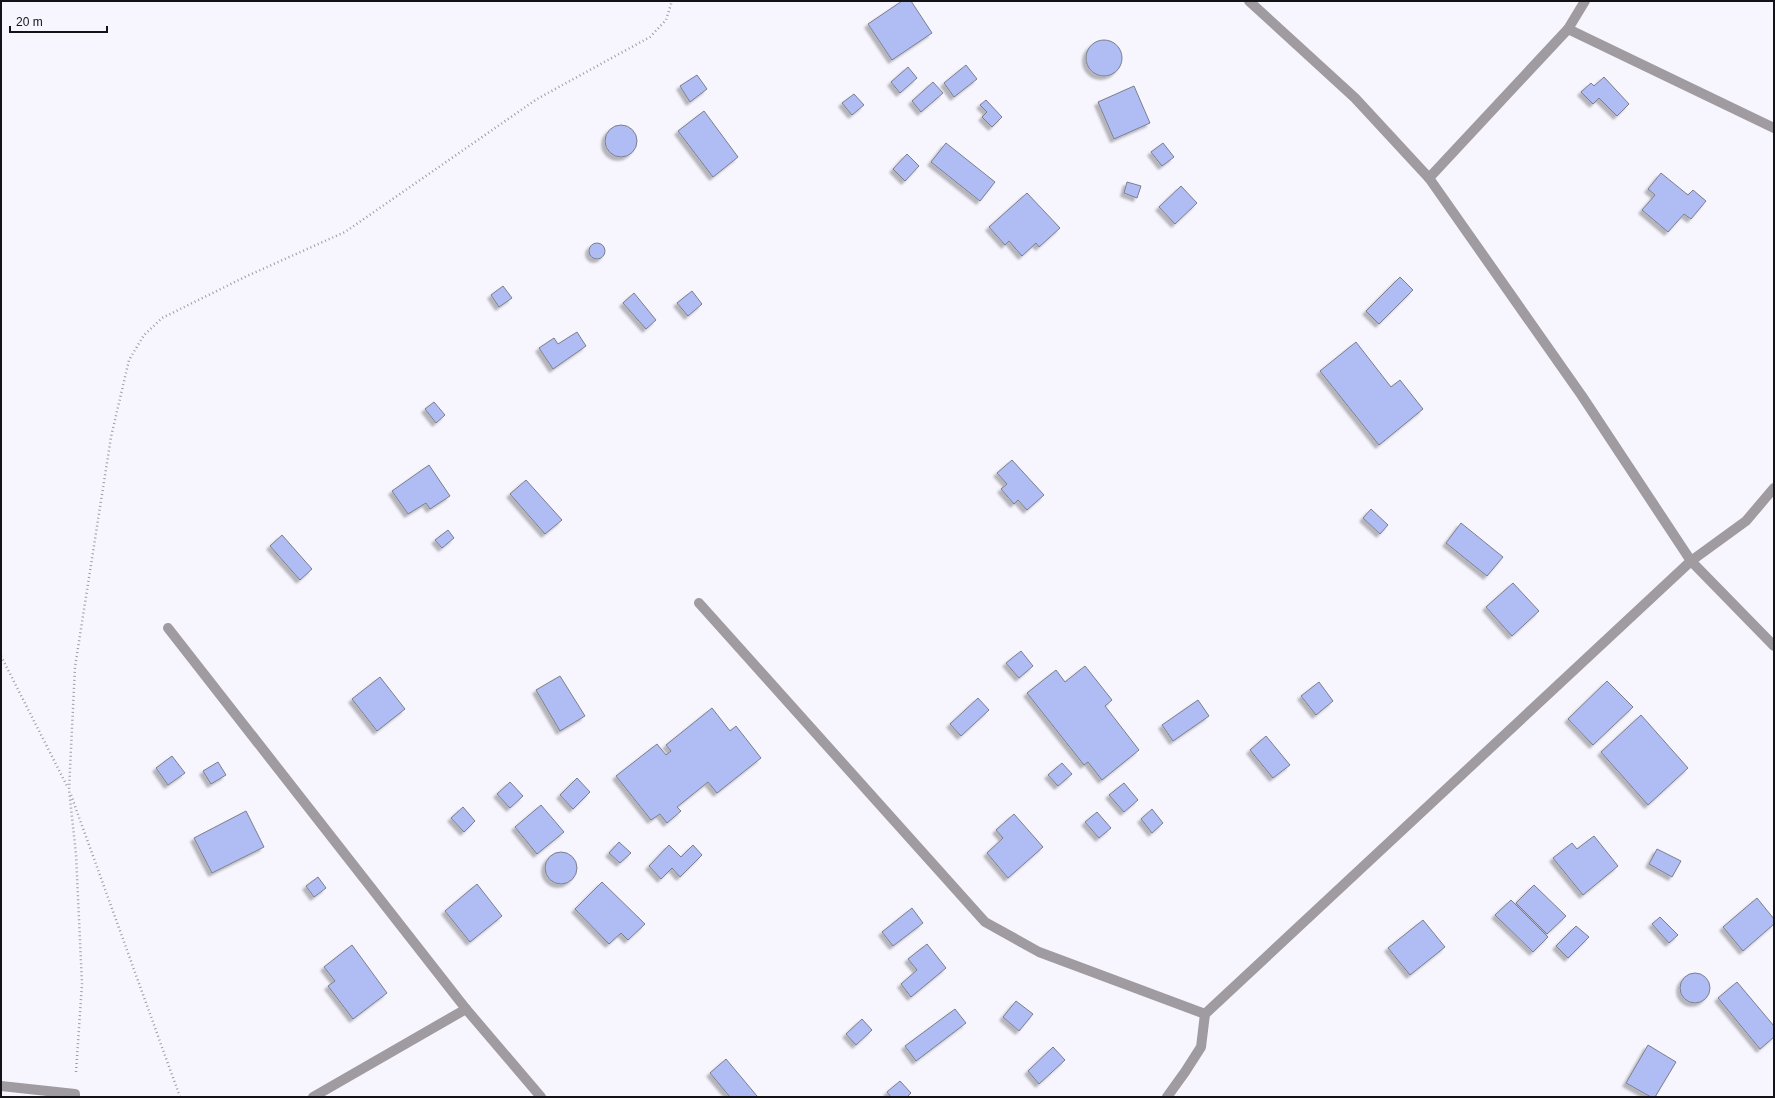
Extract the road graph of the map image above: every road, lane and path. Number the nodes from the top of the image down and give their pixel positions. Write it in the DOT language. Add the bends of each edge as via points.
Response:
graph roads {
  1 [pos="672,1"];
  2 [pos="1249,1"];
  3 [pos="1585,1"];
  4 [pos="1568,29"];
  5 [pos="1774,128"];
  6 [pos="1429,178"];
  7 [pos="1774,488"];
  8 [pos="1691,561"];
  9 [pos="699,603"];
  10 [pos="168,628"];
  11 [pos="1774,646"];
  12 [pos="1,656"];
  13 [pos="69,790"];
  14 [pos="466,1009"];
  15 [pos="1205,1014"];
  16 [pos="1,1086"];
  17 [pos="75,1095"];
  18 [pos="180,1097"];
  19 [pos="313,1097"];
  20 [pos="541,1097"];
  21 [pos="1167,1097"];
  1 -- 13 [label="path" via="666,20 650,37 537,99 345,232 162,318 144,335 130,360 111,437 75,667"];
  2 -- 6 [label="street" via="1355,98"];
  3 -- 4 [label="street"];
  4 -- 5 [label="street"];
  4 -- 6 [label="street"];
  6 -- 8 [label="street" via="1582,396"];
  7 -- 8 [label="street" via="1746,521"];
  8 -- 11 [label="street"];
  8 -- 15 [label="street"];
  9 -- 15 [label="street" via="985,922 1039,952"];
  10 -- 14 [label="street"];
  12 -- 13 [label="path"];
  13 -- 17 [label="path" via="76,854 82,984"];
  13 -- 18 [label="path"];
  14 -- 19 [label="street"];
  14 -- 20 [label="street"];
  15 -- 21 [label="street" via="1201,1047"];
  16 -- 17 [label="street"];
}
